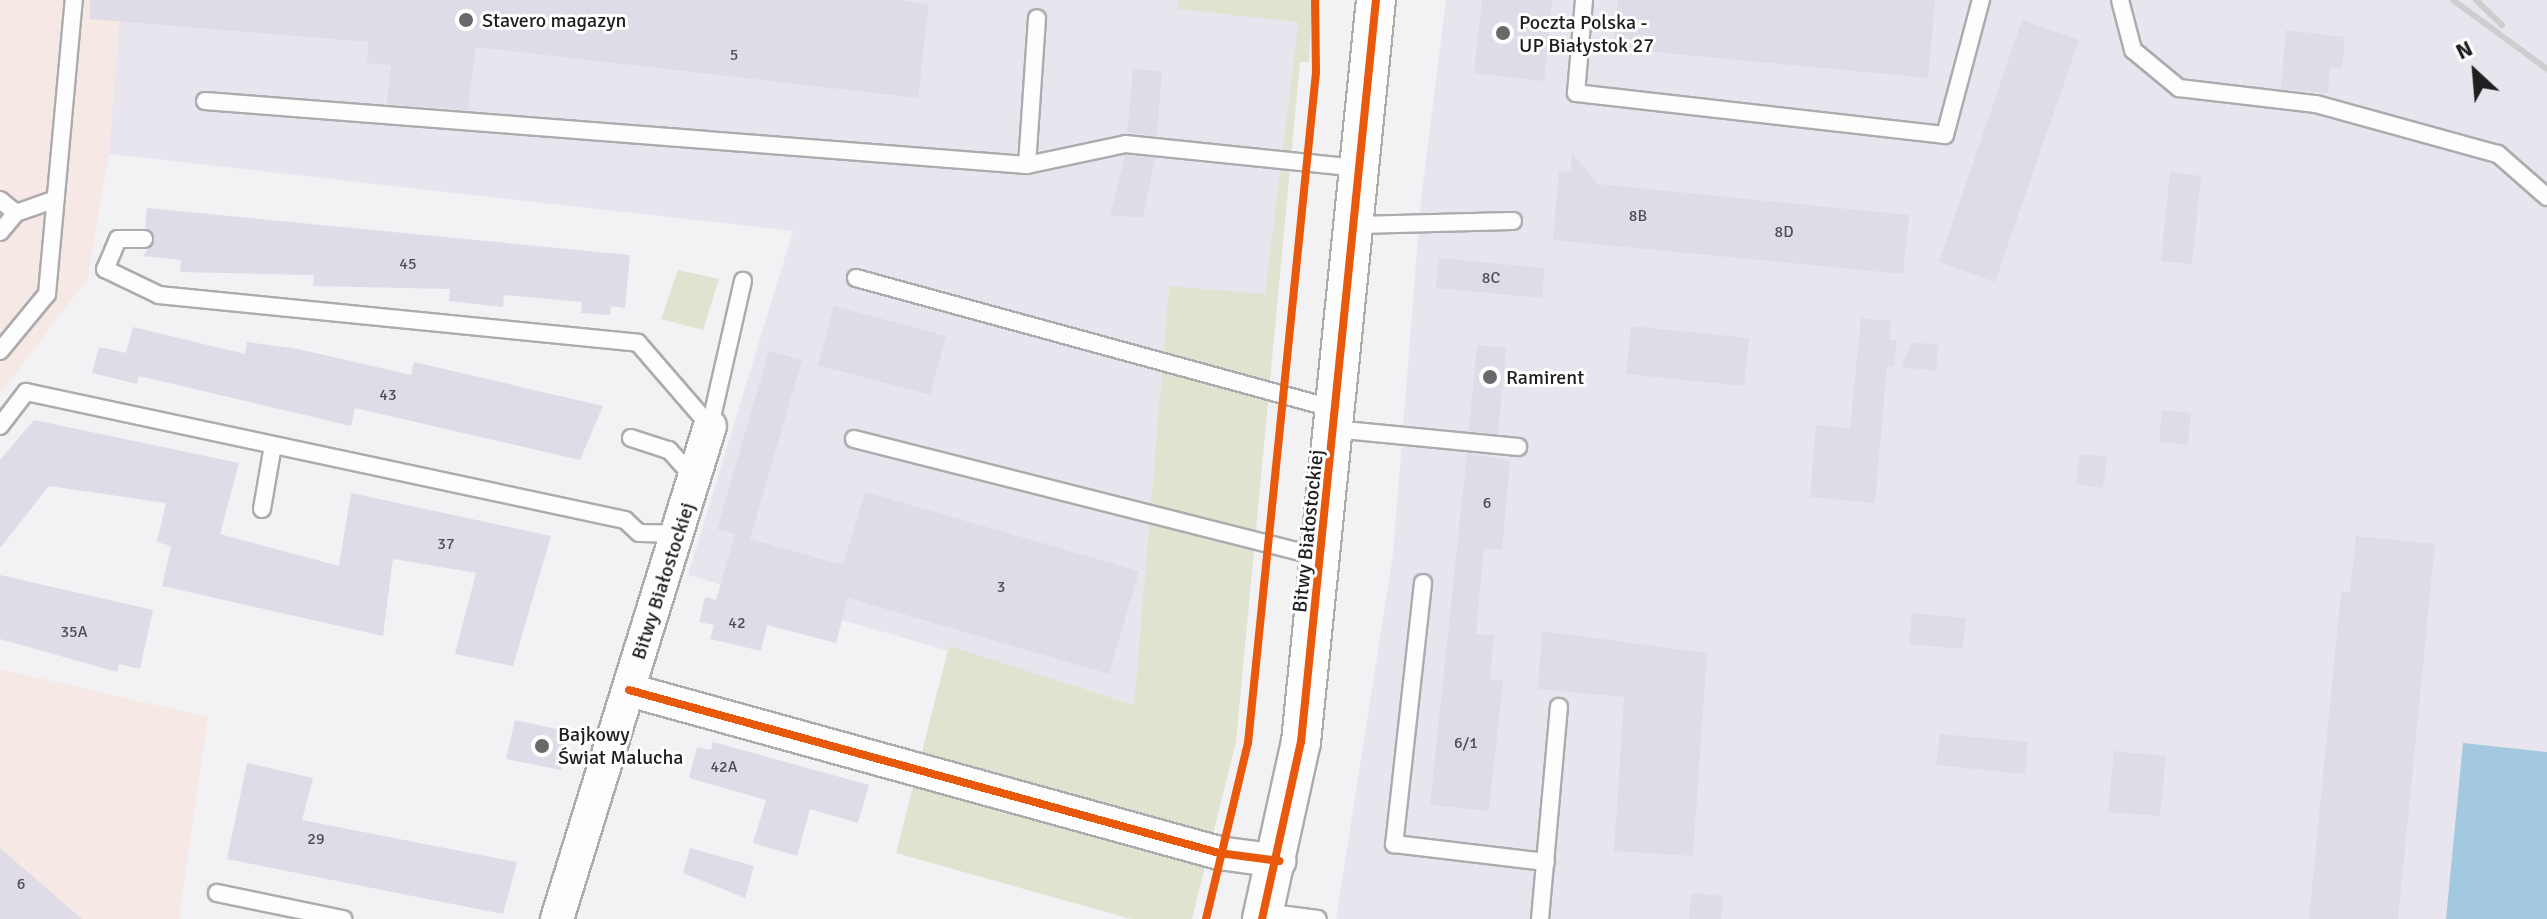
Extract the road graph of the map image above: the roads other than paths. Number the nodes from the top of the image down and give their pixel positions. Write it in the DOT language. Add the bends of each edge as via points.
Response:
graph roads {
  1 [pos="74,0"];
  2 [pos="1376,0"];
  3 [pos="1584,0"];
  4 [pos="1981,0"];
  5 [pos="2120,0"];
  6 [pos="1037,18"];
  7 [pos="205,101"];
  8 [pos="1027,165"];
  9 [pos="1361,168"];
  10 [pos="2547,197"];
  11 [pos="56,199"];
  12 [pos="0,200"];
  13 [pos="16,213"];
  14 [pos="1513,221"];
  15 [pos="1356,225"];
  16 [pos="0,232"];
  17 [pos="144,239"];
  18 [pos="856,278"];
  19 [pos="743,281"];
  20 [pos="0,351"];
  21 [pos="1335,419"];
  22 [pos="0,426"];
  23 [pos="710,426"];
  24 [pos="631,438"];
  25 [pos="854,439"];
  26 [pos="273,445"];
  27 [pos="1518,447"];
  28 [pos="695,479"];
  29 [pos="262,509"];
  30 [pos="680,534"];
  31 [pos="1322,558"];
  32 [pos="1423,583"];
  33 [pos="629,690"];
  34 [pos="1559,707"];
  35 [pos="1279,861"];
  36 [pos="1546,862"];
  37 [pos="217,893"];
  38 [pos="1263,916"];
  39 [pos="343,919"];
  40 [pos="557,919"];
  41 [pos="1318,919"];
  42 [pos="1540,919"];
  1 -- 11 [label="lane"];
  2 -- 9 [label="street, Bitwy Białostockiej"];
  3 -- 4 [label="lane" via="1576,93 1945,135"];
  5 -- 10 [label="lane" via="2133,50 2179,88 2316,104 2498,154"];
  6 -- 8 [label="lane"];
  7 -- 8 [label="lane"];
  8 -- 9 [label="lane" via="1126,144"];
  9 -- 15 [label="street, Bitwy Białostockiej"];
  11 -- 13 [label="lane"];
  11 -- 20 [label="lane" via="47,294"];
  12 -- 13 [label="lane"];
  13 -- 16 [label="lane"];
  14 -- 15 [label="lane"];
  15 -- 21 [label="street, Bitwy Białostockiej"];
  17 -- 23 [label="lane" via="118,239 105,269 159,295 638,343"];
  18 -- 21 [label="lane"];
  19 -- 23 [label="lane"];
  21 -- 27 [label="lane"];
  21 -- 31 [label="street, Bitwy Białostockiej"];
  22 -- 26 [label="lane" via="26,392"];
  23 -- 28 [label="street, Bitwy Białostockiej"];
  24 -- 28 [label="lane" via="669,450"];
  25 -- 31 [label="lane"];
  26 -- 29 [label="lane"];
  26 -- 30 [label="lane" via="625,520 639,533"];
  28 -- 30 [label="street, Bitwy Białostockiej"];
  30 -- 33 [label="street, Bitwy Białostockiej"];
  31 -- 35 [label="street, Bitwy Białostockiej"];
  32 -- 36 [label="lane" via="1394,844"];
  33 -- 35 [label="street" via="1219,853"];
  33 -- 40 [label="street, Bitwy Białostockiej"];
  34 -- 36 [label="lane"];
  35 -- 38 [label="street, Bitwy Białostockiej"];
  36 -- 42 [label="lane"];
  37 -- 39 [label="lane"];
  38 -- 41 [label="lane"];
}
